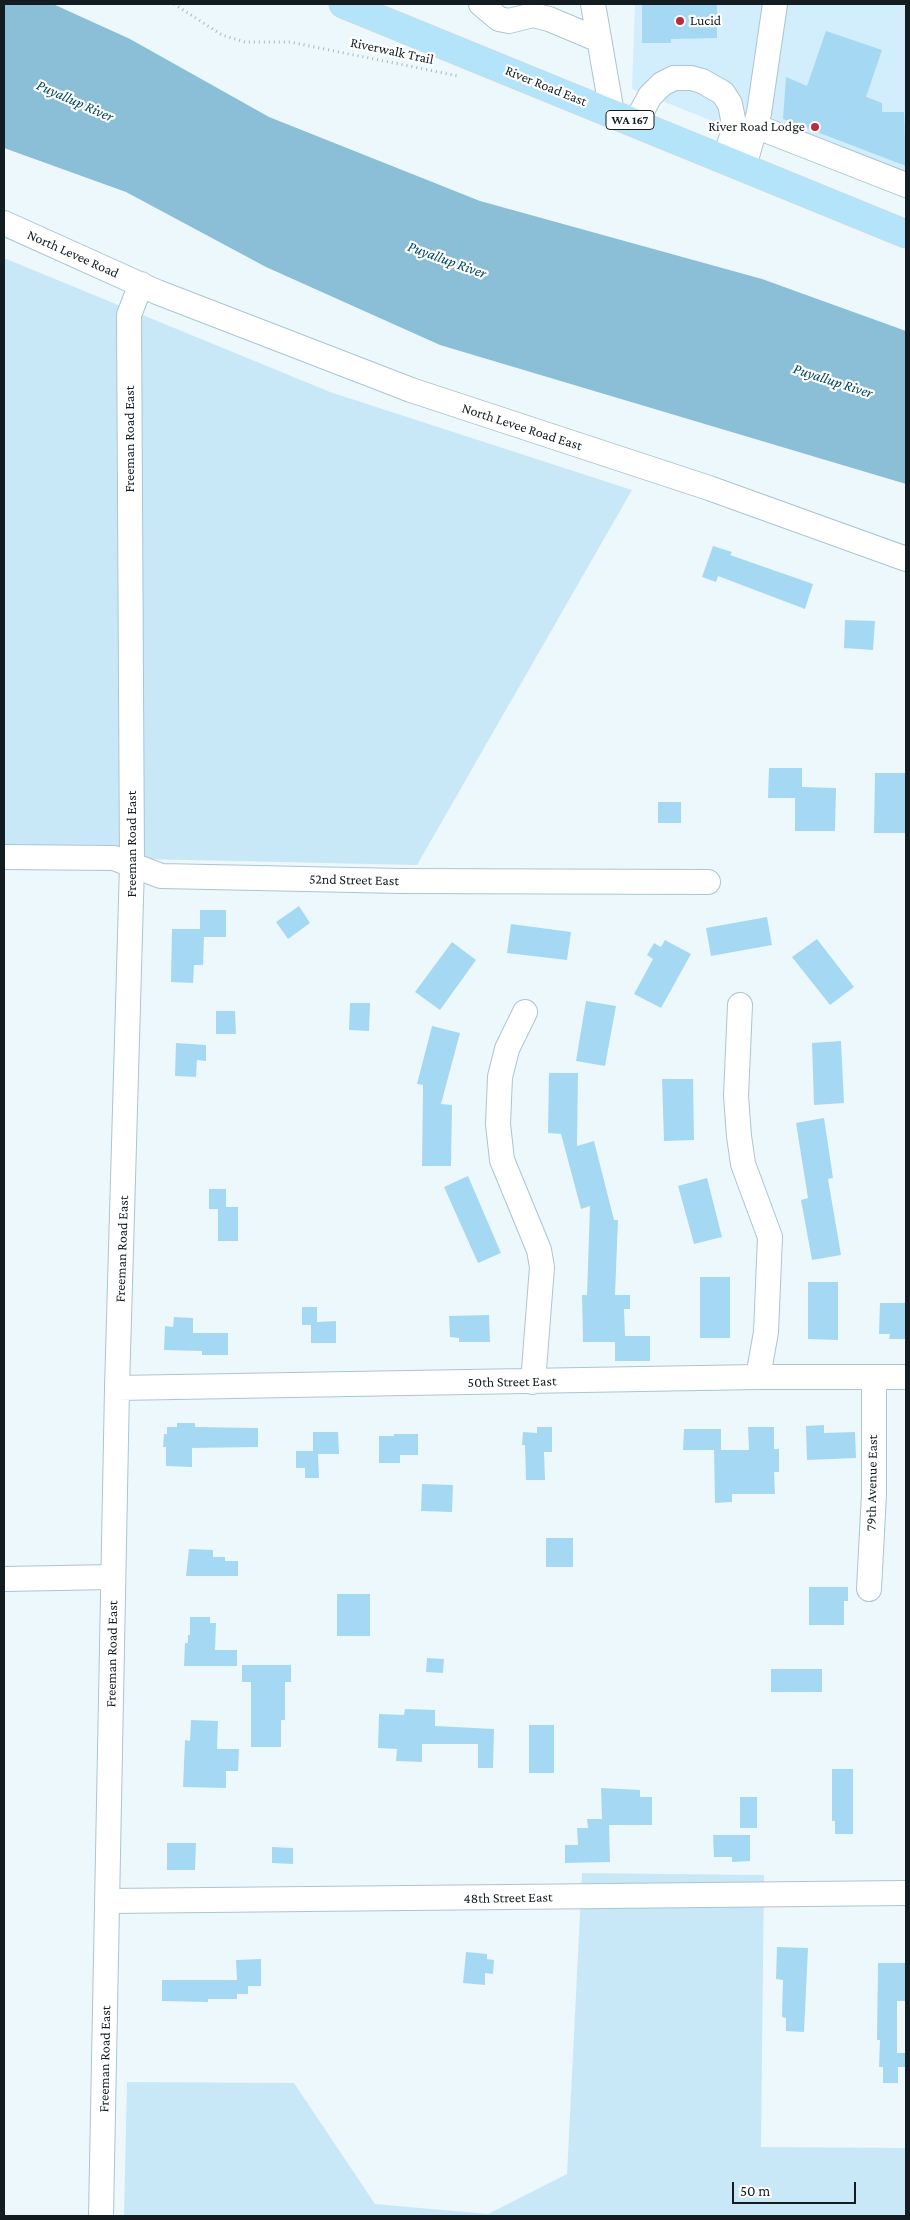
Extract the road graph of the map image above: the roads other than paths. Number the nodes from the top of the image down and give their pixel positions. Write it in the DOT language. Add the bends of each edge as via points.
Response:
graph roads {
  1 [pos="481,4"];
  2 [pos="594,4"];
  3 [pos="775,4"];
  4 [pos="349,5"];
  5 [pos="600,40"];
  6 [pos="624,117"];
  7 [pos="755,126"];
  8 [pos="734,163"];
  9 [pos="906,185"];
  10 [pos="4,223"];
  11 [pos="906,234"];
  12 [pos="141,284"];
  13 [pos="906,559"];
  14 [pos="4,857"];
  15 [pos="132,865"];
  16 [pos="708,882"];
  17 [pos="740,1006"];
  18 [pos="525,1012"];
  19 [pos="758,1377"];
  20 [pos="874,1377"];
  21 [pos="906,1377"];
  22 [pos="534,1382"];
  23 [pos="117,1388"];
  24 [pos="113,1577"];
  25 [pos="4,1579"];
  26 [pos="869,1589"];
  27 [pos="906,1894"];
  28 [pos="109,1902"];
  29 [pos="101,2216"];
  1 -- 5 [label="street" via="499,19 509,21 533,15"];
  2 -- 5 [label="street"];
  3 -- 7 [label="street"];
  4 -- 6 [label="main road, River Road East / WA 167"];
  5 -- 6 [label="street"];
  6 -- 8 [label="main road, River Road East / WA 167"];
  6 -- 8 [label="street" via="662,84 674,78 702,81 724,93 730,104"];
  7 -- 8 [label="street"];
  7 -- 9 [label="street"];
  8 -- 11 [label="main road, River Road East / WA 167"];
  10 -- 12 [label="street, North Levee Road"];
  12 -- 13 [label="street, North Levee Road East" via="411,390 709,488"];
  12 -- 15 [label="street, Freeman Road East" via="129,315"];
  14 -- 15 [label="street, 52nd Street East" via="114,858"];
  15 -- 16 [label="street, 52nd Street East" via="161,876"];
  15 -- 23 [label="street, Freeman Road East"];
  17 -- 19 [label="street" via="736,1096 739,1136 743,1164 770,1237 766,1332"];
  18 -- 22 [label="street" via="507,1049 500,1077 498,1124 502,1160 539,1250 542,1267"];
  19 -- 20 [label="street, 50th Street East"];
  19 -- 22 [label="street, 50th Street East"];
  20 -- 21 [label="street, 50th Street East"];
  20 -- 26 [label="street, 79th Avenue East" via="874,1494"];
  22 -- 23 [label="street, 50th Street East"];
  23 -- 24 [label="street, Freeman Road East"];
  24 -- 25 [label="street"];
  24 -- 28 [label="street, Freeman Road East"];
  27 -- 28 [label="street, 48th Street East"];
  28 -- 29 [label="street, Freeman Road East"];
}
